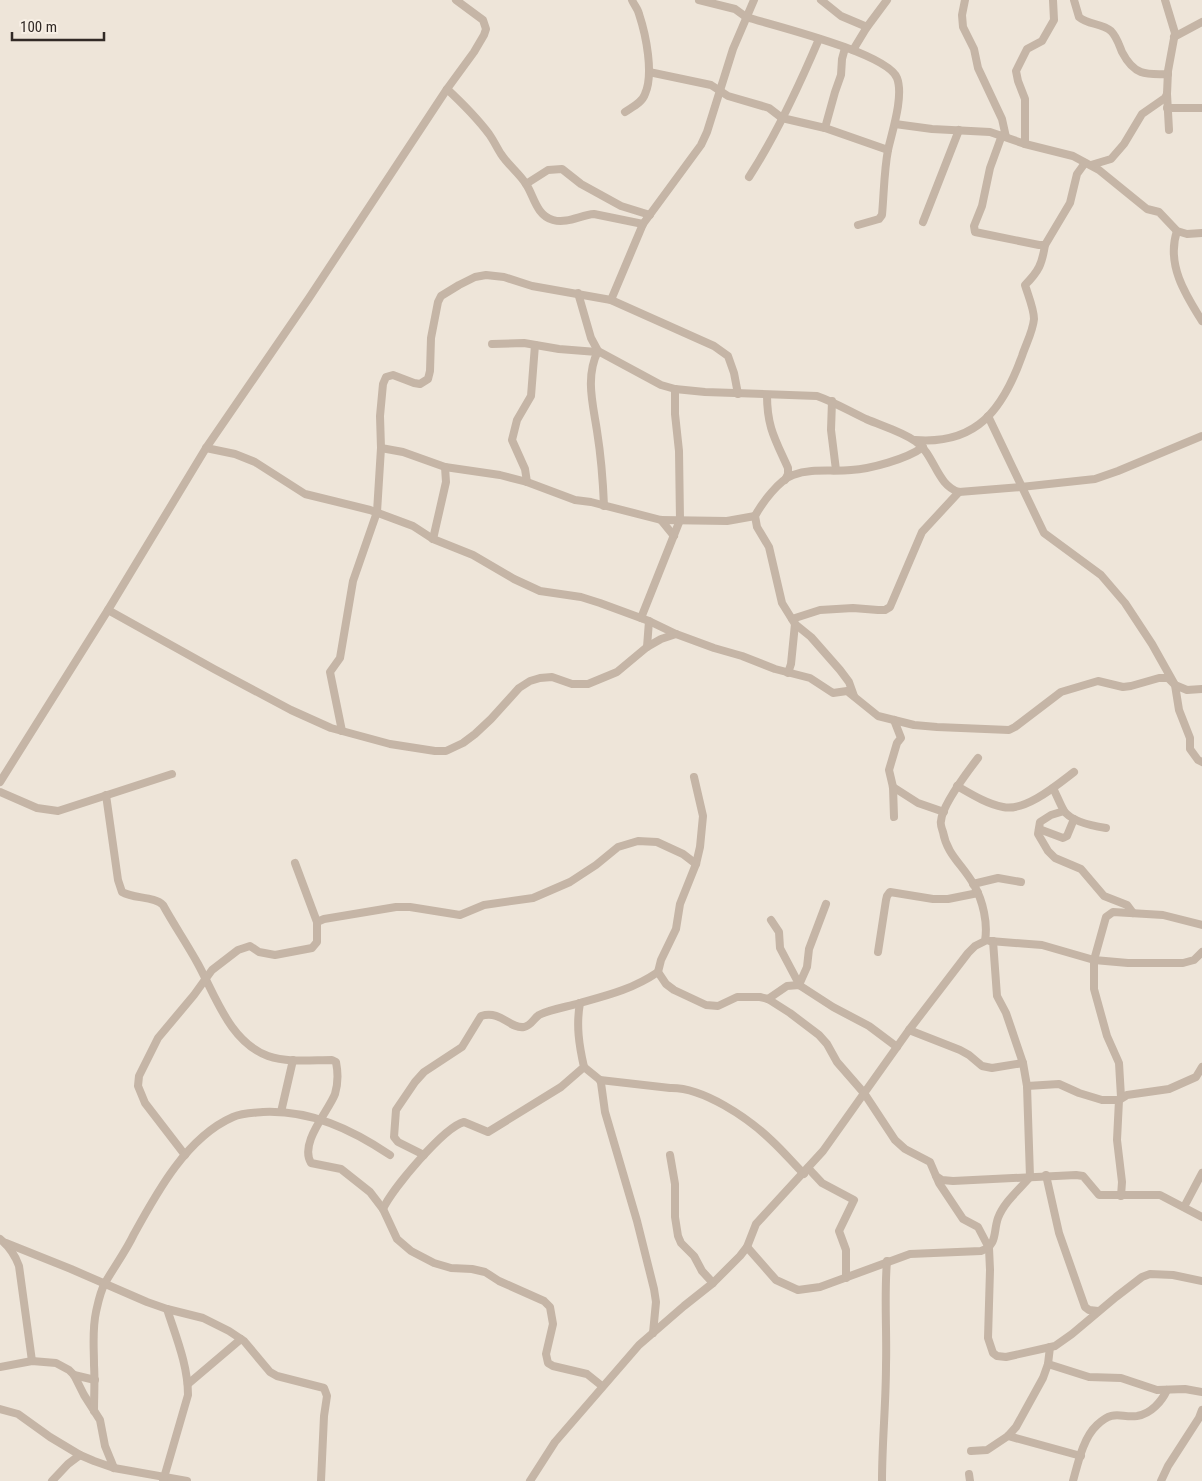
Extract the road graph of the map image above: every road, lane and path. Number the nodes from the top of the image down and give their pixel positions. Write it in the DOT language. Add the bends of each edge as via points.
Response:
graph roads {
  1 [pos="456,0"];
  2 [pos="632,0"];
  3 [pos="699,0"];
  4 [pos="754,0"];
  5 [pos="821,0"];
  6 [pos="887,0"];
  7 [pos="965,0"];
  8 [pos="1053,0"];
  9 [pos="1074,0"];
  10 [pos="1165,0"];
  11 [pos="746,18"];
  12 [pos="1202,22"];
  13 [pos="867,27"];
  14 [pos="1174,37"];
  15 [pos="819,39"];
  16 [pos="845,48"];
  17 [pos="853,50"];
  18 [pos="649,72"];
  19 [pos="1168,74"];
  20 [pos="447,89"];
  21 [pos="721,90"];
  22 [pos="1167,94"];
  23 [pos="1167,108"];
  24 [pos="1202,108"];
  25 [pos="625,112"];
  26 [pos="782,118"];
  27 [pos="895,124"];
  28 [pos="825,128"];
  29 [pos="960,130"];
  30 [pos="1169,130"];
  31 [pos="1004,136"];
  32 [pos="1025,144"];
  33 [pos="888,150"];
  34 [pos="1088,164"];
  35 [pos="750,177"];
  36 [pos="526,184"];
  37 [pos="650,215"];
  38 [pos="923,222"];
  39 [pos="643,224"];
  40 [pos="858,225"];
  41 [pos="1177,231"];
  42 [pos="1202,234"];
  43 [pos="1045,245"];
  44 [pos="578,293"];
  45 [pos="611,300"];
  46 [pos="1202,321"];
  47 [pos="492,344"];
  48 [pos="535,345"];
  49 [pos="598,352"];
  50 [pos="675,389"];
  51 [pos="738,394"];
  52 [pos="767,395"];
  53 [pos="832,401"];
  54 [pos="988,416"];
  55 [pos="1202,436"];
  56 [pos="915,440"];
  57 [pos="923,447"];
  58 [pos="206,448"];
  59 [pos="381,448"];
  60 [pos="445,467"];
  61 [pos="836,470"];
  62 [pos="784,480"];
  63 [pos="527,482"];
  64 [pos="1021,487"];
  65 [pos="960,492"];
  66 [pos="604,506"];
  67 [pos="377,512"];
  68 [pos="755,516"];
  69 [pos="661,520"];
  70 [pos="680,520"];
  71 [pos="674,536"];
  72 [pos="433,538"];
  73 [pos="108,610"];
  74 [pos="645,620"];
  75 [pos="794,621"];
  76 [pos="676,634"];
  77 [pos="647,647"];
  78 [pos="788,673"];
  79 [pos="1175,685"];
  80 [pos="1202,689"];
  81 [pos="854,696"];
  82 [pos="894,720"];
  83 [pos="342,732"];
  84 [pos="978,758"];
  85 [pos="1202,762"];
  86 [pos="1074,772"];
  87 [pos="172,774"];
  88 [pos="694,777"];
  89 [pos="0,782"];
  90 [pos="957,786"];
  91 [pos="893,787"];
  92 [pos="1053,788"];
  93 [pos="0,792"];
  94 [pos="106,795"];
  95 [pos="1064,811"];
  96 [pos="944,812"];
  97 [pos="894,817"];
  98 [pos="1074,818"];
  99 [pos="1106,828"];
  100 [pos="1039,829"];
  101 [pos="295,863"];
  102 [pos="696,864"];
  103 [pos="1020,882"];
  104 [pos="973,884"];
  105 [pos="978,893"];
  106 [pos="826,904"];
  107 [pos="1133,913"];
  108 [pos="771,920"];
  109 [pos="317,922"];
  110 [pos="1202,925"];
  111 [pos="989,941"];
  112 [pos="878,952"];
  113 [pos="1202,952"];
  114 [pos="1094,960"];
  115 [pos="658,972"];
  116 [pos="206,979"];
  117 [pos="799,985"];
  118 [pos="768,998"];
  119 [pos="580,1003"];
  120 [pos="909,1030"];
  121 [pos="897,1047"];
  122 [pos="293,1060"];
  123 [pos="1023,1063"];
  124 [pos="584,1067"];
  125 [pos="1202,1067"];
  126 [pos="600,1080"];
  127 [pos="1027,1086"];
  128 [pos="864,1093"];
  129 [pos="1120,1098"];
  130 [pos="281,1112"];
  131 [pos="321,1119"];
  132 [pos="185,1155"];
  133 [pos="390,1155"];
  134 [pos="424,1155"];
  135 [pos="670,1155"];
  136 [pos="806,1171"];
  137 [pos="1202,1173"];
  138 [pos="1046,1175"];
  139 [pos="936,1176"];
  140 [pos="1030,1178"];
  141 [pos="1121,1196"];
  142 [pos="1184,1207"];
  143 [pos="383,1209"];
  144 [pos="1202,1217"];
  145 [pos="3,1241"];
  146 [pos="747,1247"];
  147 [pos="988,1248"];
  148 [pos="887,1261"];
  149 [pos="846,1278"];
  150 [pos="1202,1281"];
  151 [pos="713,1283"];
  152 [pos="104,1284"];
  153 [pos="167,1309"];
  154 [pos="1098,1311"];
  155 [pos="653,1333"];
  156 [pos="241,1339"];
  157 [pos="1050,1347"];
  158 [pos="32,1361"];
  159 [pos="1048,1364"];
  160 [pos="0,1367"];
  161 [pos="74,1375"];
  162 [pos="95,1380"];
  163 [pos="188,1384"];
  164 [pos="602,1386"];
  165 [pos="1167,1390"];
  166 [pos="1202,1392"];
  167 [pos="0,1409"];
  168 [pos="1202,1410"];
  169 [pos="94,1411"];
  170 [pos="1200,1420"];
  171 [pos="1008,1436"];
  172 [pos="971,1451"];
  173 [pos="80,1455"];
  174 [pos="1081,1456"];
  175 [pos="114,1468"];
  176 [pos="163,1479"];
  177 [pos="52,1481"];
  178 [pos="187,1481"];
  179 [pos="321,1481"];
  180 [pos="530,1481"];
  181 [pos="882,1481"];
  182 [pos="1073,1481"];
  183 [pos="1161,1481"];
  1 -- 20 [label="street" via="483,20 486,29"];
  2 -- 18 [label="street" via="639,13"];
  3 -- 11 [label="street" via="735,10"];
  4 -- 11 [label="street"];
  5 -- 13 [label="street" via="835,12"];
  6 -- 13 [label="street"];
  7 -- 31 [label="street" via="963,28 1002,119"];
  8 -- 32 [label="street" via="1054,20 1042,41 1027,49 1016,71 1025,99"];
  9 -- 19 [label="street" via="1079,17 1111,32 1138,71 1149,75"];
  10 -- 14 [label="street"];
  11 -- 15 [label="street"];
  11 -- 21 [label="street"];
  12 -- 14 [label="street"];
  13 -- 17 [label="street"];
  14 -- 19 [label="street"];
  15 -- 16 [label="street"];
  15 -- 26 [label="street"];
  16 -- 17 [label="street"];
  16 -- 28 [label="street" via="841,75"];
  17 -- 27 [label="street" via="888,67 897,79"];
  18 -- 21 [label="street" via="711,84"];
  18 -- 25 [label="street" via="646,94"];
  19 -- 22 [label="street"];
  20 -- 36 [label="street" via="484,129"];
  20 -- 58 [label="street"];
  21 -- 26 [label="street" via="739,100 769,108"];
  21 -- 37 [label="street" via="701,145"];
  22 -- 23 [label="street"];
  22 -- 34 [label="street" via="1142,114 1111,159"];
  23 -- 24 [label="street"];
  23 -- 30 [label="street"];
  26 -- 28 [label="street"];
  26 -- 35 [label="street"];
  27 -- 29 [label="street"];
  27 -- 33 [label="street"];
  28 -- 33 [label="street"];
  29 -- 31 [label="street"];
  29 -- 38 [label="street"];
  31 -- 32 [label="street"];
  31 -- 43 [label="street" via="990,168 974,230 980,234"];
  32 -- 34 [label="street" via="1058,151"];
  33 -- 40 [label="street" via="882,216"];
  34 -- 41 [label="street" via="1147,209 1159,212"];
  34 -- 43 [label="street" via="1077,174 1070,203"];
  36 -- 37 [label="street" via="548,170 562,169 581,184 621,206"];
  36 -- 39 [label="street" via="538,208 552,220 594,214"];
  37 -- 39 [label="street"];
  39 -- 45 [label="street"];
  41 -- 42 [label="street"];
  41 -- 46 [label="street" via="1173,244 1175,266 1185,294"];
  43 -- 54 [label="street" via="1042,263 1025,285 1034,317 1032,326 1006,393"];
  44 -- 45 [label="street"];
  44 -- 49 [label="street"];
  44 -- 59 [label="street" via="532,286 493,275 476,277 441,296 431,338 428,379 424,383 414,383 393,375 386,377 382,384"];
  45 -- 51 [label="street" via="671,325 728,356"];
  47 -- 48 [label="street"];
  48 -- 49 [label="street"];
  48 -- 63 [label="street" via="531,396 517,420 512,440"];
  49 -- 50 [label="street" via="646,378"];
  49 -- 66 [label="street" via="591,371 591,390"];
  50 -- 51 [label="street"];
  50 -- 70 [label="street"];
  51 -- 52 [label="street"];
  52 -- 53 [label="street" via="817,396"];
  52 -- 62 [label="street" via="768,420 788,468"];
  53 -- 56 [label="street"];
  53 -- 61 [label="street" via="831,430"];
  54 -- 56 [label="street" via="976,428 948,440"];
  54 -- 64 [label="street"];
  55 -- 64 [label="street" via="1095,479"];
  56 -- 57 [label="street"];
  57 -- 61 [label="street" via="905,458 852,470"];
  57 -- 65 [label="street" via="944,483"];
  58 -- 67 [label="street" via="255,462 305,494"];
  58 -- 73 [label="street"];
  59 -- 60 [label="street"];
  59 -- 67 [label="street"];
  60 -- 63 [label="street"];
  60 -- 72 [label="street" via="446,482"];
  61 -- 62 [label="street" via="812,471"];
  62 -- 68 [label="street"];
  63 -- 66 [label="street" via="575,500"];
  64 -- 65 [label="street"];
  64 -- 79 [label="street" via="1044,533 1101,575 1126,603"];
  65 -- 75 [label="street" via="922,532 890,607 885,610 820,610"];
  66 -- 69 [label="street"];
  67 -- 72 [label="street"];
  67 -- 83 [label="street" via="353,581 340,658 330,672"];
  68 -- 70 [label="street" via="736,520"];
  68 -- 75 [label="street" via="769,547 782,603"];
  69 -- 70 [label="street"];
  69 -- 71 [label="street"];
  70 -- 71 [label="street"];
  71 -- 74 [label="street"];
  72 -- 74 [label="street" via="473,555 540,591 581,597"];
  73 -- 83 [label="street" via="291,710"];
  73 -- 89 [label="street"];
  74 -- 76 [label="street"];
  74 -- 77 [label="street"];
  75 -- 78 [label="street"];
  75 -- 81 [label="street" via="840,670"];
  76 -- 77 [label="street"];
  76 -- 78 [label="street"];
  77 -- 83 [label="street" via="617,672 588,684 572,684 552,677 530,681 519,688 475,734 446,751 390,744"];
  78 -- 81 [label="street" via="810,678 833,693 847,692"];
  79 -- 80 [label="street" via="1187,690"];
  79 -- 82 [label="street" via="1168,678 1123,687 1098,681 1086,684 1061,692 1009,730 929,726"];
  79 -- 85 [label="street" via="1179,710 1190,738 1190,749"];
  81 -- 82 [label="street" via="878,716"];
  82 -- 91 [label="street" via="901,738 889,770"];
  84 -- 90 [label="street"];
  86 -- 92 [label="street"];
  87 -- 94 [label="street"];
  88 -- 102 [label="street" via="703,816"];
  90 -- 92 [label="street" via="981,799 1015,808"];
  90 -- 96 [label="street"];
  91 -- 96 [label="street" via="918,804"];
  91 -- 97 [label="street"];
  92 -- 95 [label="street"];
  93 -- 94 [label="street" via="37,808 58,811"];
  94 -- 116 [label="street" via="120,888 125,894 161,902"];
  95 -- 98 [label="street"];
  95 -- 100 [label="street" via="1044,818"];
  96 -- 104 [label="street" via="941,821 947,848"];
  98 -- 99 [label="street"];
  98 -- 100 [label="street" via="1067,836 1063,838"];
  100 -- 107 [label="street" via="1040,838 1055,858 1081,869 1104,896 1127,906"];
  101 -- 109 [label="street"];
  102 -- 109 [label="street" via="657,842 638,841 618,847 570,882 533,898 484,905 460,915 403,907"];
  102 -- 115 [label="street" via="680,904 676,929"];
  103 -- 104 [label="street" via="998,878"];
  104 -- 105 [label="street"];
  105 -- 111 [label="street"];
  105 -- 112 [label="street" via="934,899 890,892 886,896"];
  106 -- 117 [label="street"];
  107 -- 110 [label="street" via="1163,914"];
  107 -- 114 [label="street" via="1113,912 1106,917"];
  108 -- 117 [label="street" via="779,932 780,948"];
  109 -- 116 [label="street" via="317,942 312,948 275,955 259,952 250,946 238,950 212,970"];
  111 -- 114 [label="street" via="1042,945"];
  111 -- 120 [label="street" via="975,946"];
  111 -- 123 [label="street" via="997,996"];
  113 -- 114 [label="street" via="1194,960 1183,963"];
  114 -- 129 [label="street" via="1094,989 1107,1036 1119,1063"];
  115 -- 118 [label="street" via="674,990 706,1005 718,1006 737,997"];
  115 -- 119 [label="street" via="620,992"];
  116 -- 122 [label="street" via="225,1016 243,1041 269,1056"];
  116 -- 132 [label="street" via="158,1038 139,1076 138,1086 145,1103"];
  117 -- 118 [label="street" via="787,986"];
  117 -- 121 [label="street" via="869,1026"];
  118 -- 128 [label="street" via="819,1034 837,1062"];
  119 -- 124 [label="street" via="577,1019"];
  119 -- 134 [label="street" via="539,1016 524,1027 497,1015 481,1016 462,1047 424,1072 396,1110 394,1137"];
  120 -- 121 [label="street"];
  120 -- 123 [label="street" via="960,1050 982,1066 992,1068"];
  121 -- 128 [label="street"];
  122 -- 130 [label="street"];
  122 -- 131 [label="street" via="336,1062 335,1093"];
  123 -- 127 [label="street"];
  124 -- 126 [label="street"];
  124 -- 134 [label="street" via="561,1087 488,1132 459,1123"];
  125 -- 129 [label="street" via="1196,1077 1170,1089"];
  126 -- 136 [label="street" via="692,1091 735,1113"];
  126 -- 155 [label="street" via="604,1112 654,1289"];
  127 -- 129 [label="street" via="1059,1084 1102,1100"];
  127 -- 140 [label="street"];
  128 -- 136 [label="street" via="824,1151"];
  128 -- 139 [label="street" via="895,1140 930,1162"];
  129 -- 141 [label="street"];
  130 -- 131 [label="street"];
  130 -- 132 [label="street" via="233,1118 204,1136"];
  131 -- 133 [label="street" via="360,1136"];
  131 -- 143 [label="street" via="309,1145 309,1159 312,1163 341,1169 370,1192"];
  132 -- 152 [label="street" via="152,1202"];
  134 -- 143 [label="street" via="392,1193"];
  135 -- 151 [label="street" via="678,1236"];
  136 -- 146 [label="street" via="756,1224"];
  136 -- 149 [label="street" via="854,1200 839,1231 846,1250"];
  137 -- 142 [label="street"];
  138 -- 140 [label="street"];
  138 -- 141 [label="street" via="1083,1176 1099,1195"];
  138 -- 154 [label="street" via="1059,1233 1085,1307"];
  139 -- 140 [label="street" via="953,1181"];
  139 -- 147 [label="street" via="963,1219 978,1227"];
  140 -- 147 [label="street" via="1002,1210 993,1242"];
  141 -- 142 [label="street" via="1160,1195"];
  142 -- 144 [label="street"];
  143 -- 164 [label="street" via="397,1239 411,1251 451,1268 485,1272 544,1301 550,1307 553,1324 546,1354 548,1363 586,1374"];
  145 -- 152 [label="street"];
  145 -- 158 [label="street" via="16,1256 19,1266"];
  146 -- 149 [label="street" via="776,1280 798,1290"];
  146 -- 151 [label="street"];
  147 -- 148 [label="street" via="910,1254"];
  147 -- 157 [label="street" via="988,1338 993,1353 1006,1357"];
  148 -- 149 [label="street"];
  148 -- 181 [label="street"];
  150 -- 154 [label="street" via="1150,1274"];
  151 -- 155 [label="street"];
  152 -- 153 [label="street"];
  152 -- 162 [label="street" via="95,1314"];
  153 -- 156 [label="street" via="203,1318"];
  153 -- 163 [label="street" via="184,1360"];
  154 -- 157 [label="street" via="1072,1334"];
  155 -- 164 [label="street"];
  156 -- 163 [label="street"];
  156 -- 179 [label="street" via="270,1372 320,1385 326,1390"];
  157 -- 159 [label="street"];
  158 -- 160 [label="street"];
  158 -- 161 [label="street" via="56,1363"];
  159 -- 165 [label="street" via="1089,1377 1121,1378 1149,1388"];
  159 -- 171 [label="street" via="1028,1408"];
  161 -- 162 [label="street"];
  161 -- 169 [label="street"];
  162 -- 169 [label="street"];
  163 -- 176 [label="street" via="185,1406"];
  164 -- 180 [label="street" via="555,1442"];
  165 -- 166 [label="street"];
  165 -- 174 [label="street" via="1162,1402 1144,1414 1117,1414 1097,1425"];
  167 -- 173 [label="street" via="18,1414"];
  168 -- 170 [label="street"];
  169 -- 175 [label="street" via="100,1420"];
  170 -- 183 [label="street"];
  171 -- 172 [label="street" via="987,1450"];
  171 -- 174 [label="street"];
  173 -- 175 [label="street"];
  173 -- 177 [label="street"];
  174 -- 182 [label="street"];
  175 -- 176 [label="street"];
  176 -- 178 [label="street"];
}
